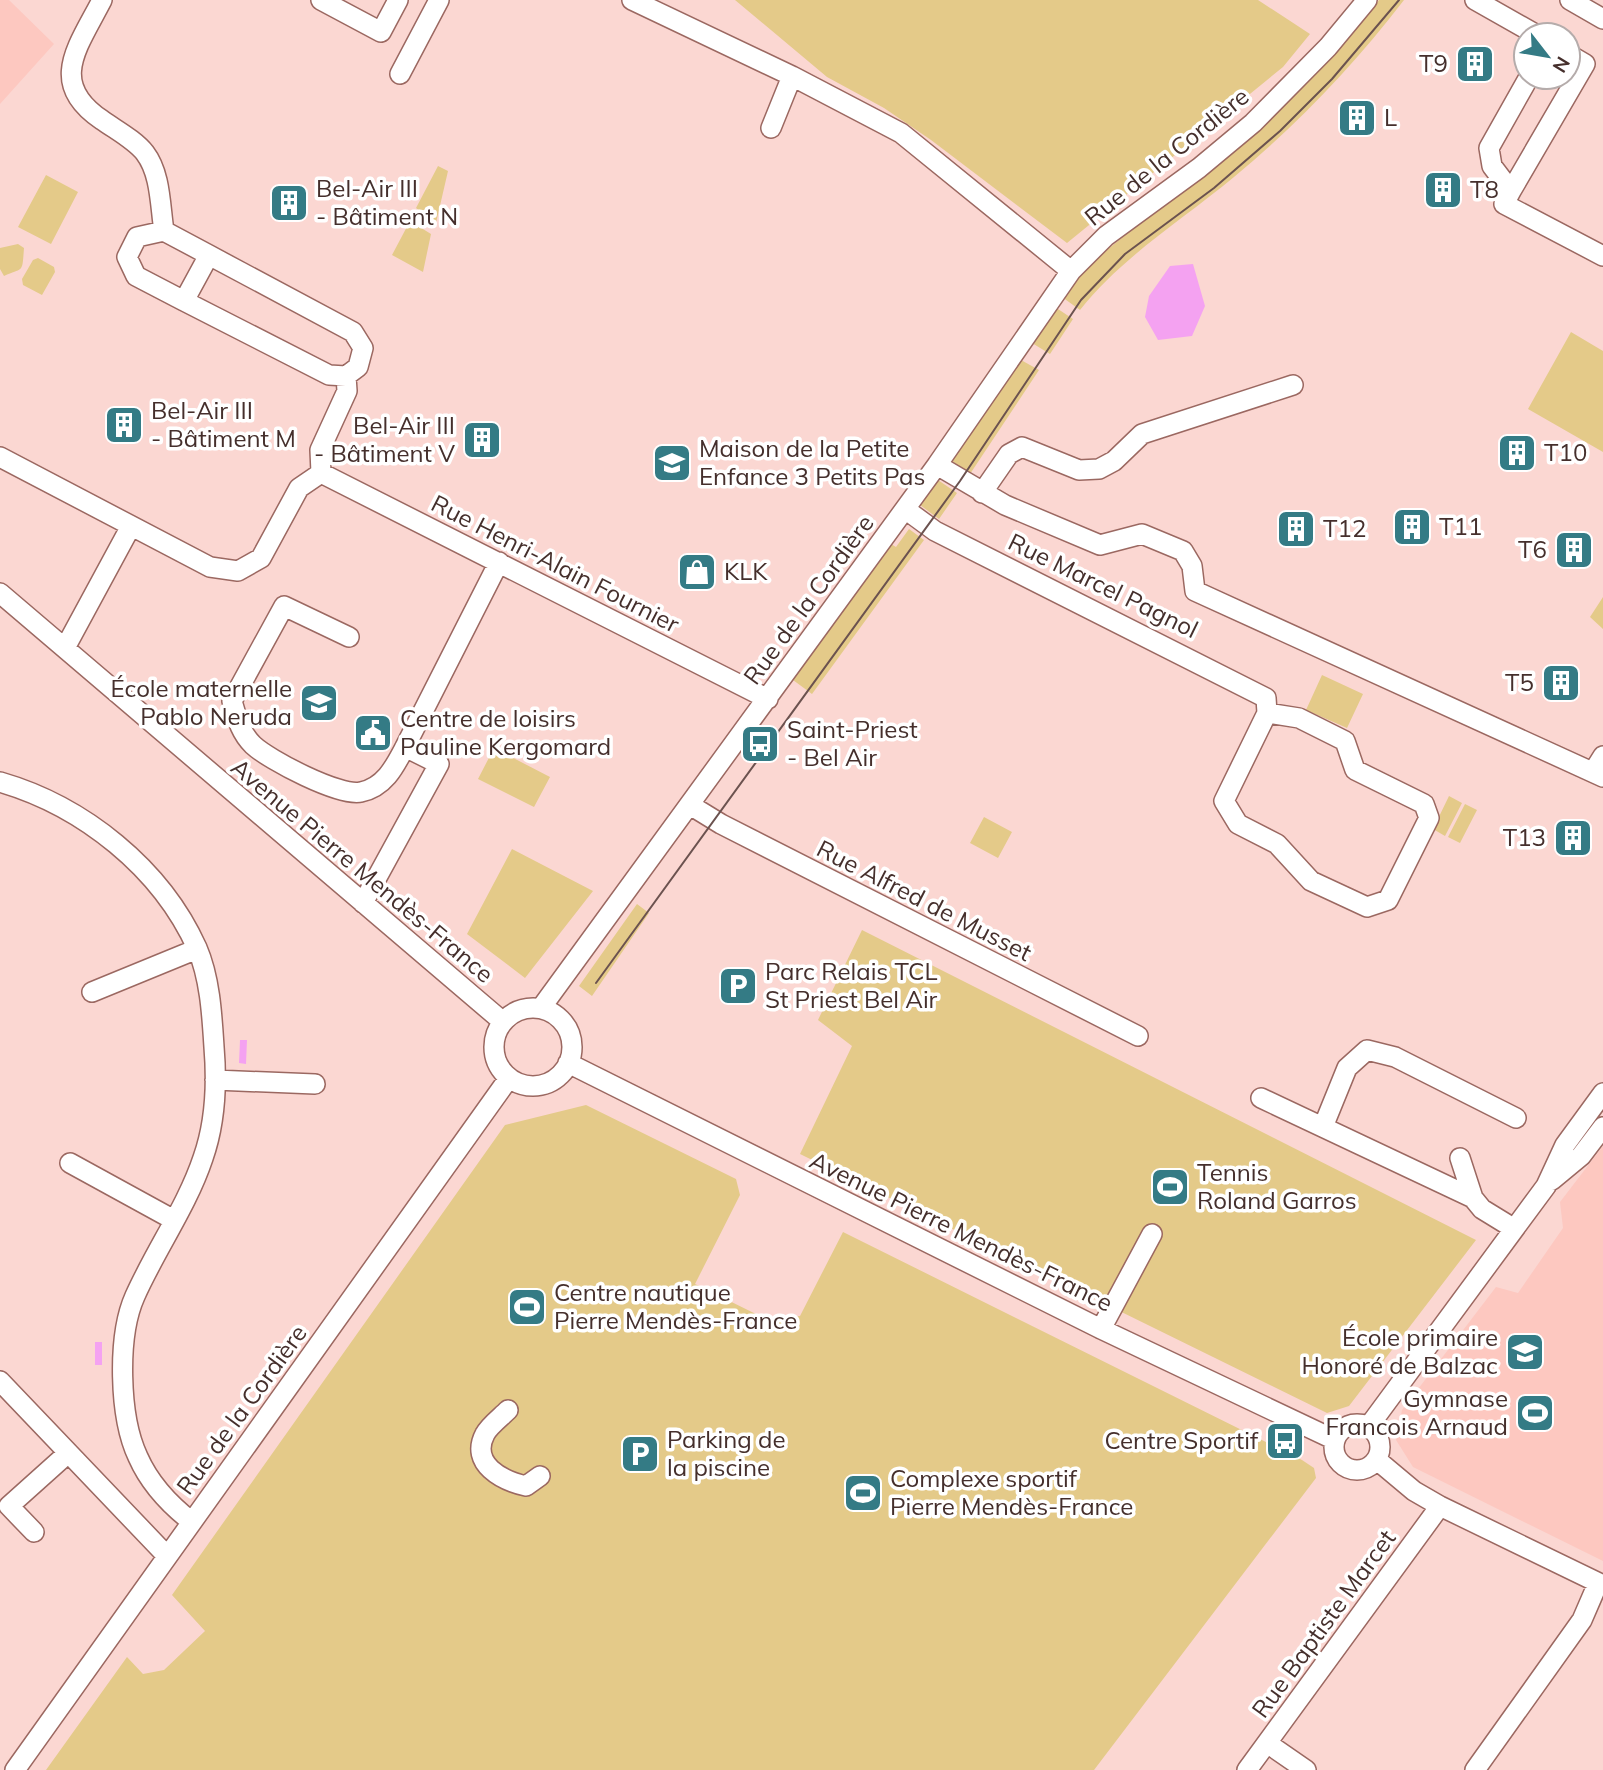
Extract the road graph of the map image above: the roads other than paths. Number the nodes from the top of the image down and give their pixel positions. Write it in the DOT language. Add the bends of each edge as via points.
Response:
graph roads {
  1 [pos="102,0"];
  2 [pos="321,0"];
  3 [pos="398,0"];
  4 [pos="439,0"];
  5 [pos="632,0"];
  6 [pos="1367,0"];
  7 [pos="1475,0"];
  8 [pos="1570,0"];
  9 [pos="1603,19"];
  10 [pos="1512,21"];
  11 [pos="400,74"];
  12 [pos="792,76"];
  13 [pos="1521,91"];
  14 [pos="1569,91"];
  15 [pos="771,128"];
  16 [pos="1511,191"];
  17 [pos="164,231"];
  18 [pos="209,255"];
  19 [pos="1603,256"];
  20 [pos="1071,271"];
  21 [pos="184,301"];
  22 [pos="346,376"];
  23 [pos="1293,384"];
  24 [pos="0,457"];
  25 [pos="937,465"];
  26 [pos="321,472"];
  27 [pos="982,493"];
  28 [pos="905,509"];
  29 [pos="131,526"];
  30 [pos="499,562"];
  31 [pos="0,593"];
  32 [pos="349,637"];
  33 [pos="65,648"];
  34 [pos="768,699"];
  35 [pos="1267,713"];
  36 [pos="405,747"];
  37 [pos="1600,768"];
  38 [pos="0,782"];
  39 [pos="690,805"];
  40 [pos="363,903"];
  41 [pos="197,949"];
  42 [pos="92,992"];
  43 [pos="541,1008"];
  44 [pos="502,1021"];
  45 [pos="1138,1036"];
  46 [pos="568,1063"];
  47 [pos="509,1078"];
  48 [pos="215,1080"];
  49 [pos="315,1084"];
  50 [pos="1603,1093"];
  51 [pos="1261,1098"];
  52 [pos="1516,1118"];
  53 [pos="1323,1127"];
  54 [pos="1603,1127"];
  55 [pos="1460,1158"];
  56 [pos="70,1163"];
  57 [pos="1546,1186"];
  58 [pos="1473,1198"];
  59 [pos="174,1220"];
  60 [pos="1513,1228"];
  61 [pos="1153,1234"];
  62 [pos="1101,1329"];
  63 [pos="0,1381"];
  64 [pos="508,1410"];
  65 [pos="1369,1426"];
  66 [pos="1335,1440"];
  67 [pos="67,1454"];
  68 [pos="1377,1460"];
  69 [pos="540,1476"];
  70 [pos="1440,1506"];
  71 [pos="192,1522"];
  72 [pos="34,1532"];
  73 [pos="167,1556"];
  74 [pos="1601,1584"];
  75 [pos="1267,1743"];
  76 [pos="15,1770"];
  77 [pos="1247,1770"];
  78 [pos="1306,1770"];
  79 [pos="1475,1770"];
  1 -- 17 [label="street" via="69,70 75,96 144,152 154,169"];
  2 -- 3 [label="street" via="382,32"];
  4 -- 11 [label="street"];
  5 -- 12 [label="street"];
  6 -- 20 [label="street, Rue de la Cordière" via="1319,57 1253,123 1106,236"];
  7 -- 10 [label="street"];
  8 -- 9 [label="street"];
  12 -- 15 [label="street"];
  12 -- 20 [label="street" via="901,134"];
  13 -- 16 [label="street" via="1489,148 1492,166"];
  14 -- 16 [label="street"];
  16 -- 19 [label="street" via="1504,204"];
  17 -- 18 [label="street"];
  17 -- 21 [label="street" via="137,237 127,257 136,276"];
  18 -- 21 [label="street"];
  18 -- 22 [label="street" via="353,332 363,348 358,367"];
  20 -- 25 [label="street, Rue de la Cordière"];
  21 -- 22 [label="street" via="329,375"];
  22 -- 26 [label="street" via="347,391 320,450"];
  23 -- 27 [label="street" via="1142,434 1114,461 1099,468 1079,470 1022,447 1009,454"];
  24 -- 29 [label="street"];
  25 -- 27 [label="street"];
  25 -- 28 [label="street, Rue de la Cordière"];
  26 -- 29 [label="street" via="299,488 261,558 238,571 210,567"];
  26 -- 30 [label="street, Rue Henri-Alain Fournier"];
  27 -- 37 [label="street" via="1100,545 1142,534 1183,551 1192,566 1195,591"];
  28 -- 34 [label="street, Rue de la Cordière"];
  28 -- 35 [label="street, Rue Marcel Pagnol" via="935,531 1252,688 1266,698"];
  29 -- 33 [label="street"];
  30 -- 34 [label="street, Rue Henri-Alain Fournier"];
  30 -- 36 [label="street"];
  31 -- 33 [label="street, Avenue Pierre Mendès-France"];
  32 -- 36 [label="street" via="284,606 232,701 240,728 254,746 343,792 360,792 380,784"];
  33 -- 40 [label="street, Avenue Pierre Mendès-France"];
  34 -- 39 [label="street, Rue de la Cordière"];
  35 -- 35 [label="street" via="1224,801 1238,824 1277,844 1311,881 1367,907 1388,900 1429,818 1424,804 1355,770 1345,741 1299,718"];
  36 -- 40 [label="street" via="439,764"];
  38 -- 41 [label="street" via="70,809 107,835 181,919"];
  39 -- 43 [label="street, Rue de la Cordière"];
  39 -- 45 [label="street, Rue Alfred de Musset"];
  40 -- 44 [label="street, Avenue Pierre Mendès-France"];
  41 -- 42 [label="street"];
  41 -- 48 [label="street" via="212,1015"];
  43 -- 44 [label="street" via="523,1009"];
  43 -- 46 [label="street" via="554,1013 567,1030 572,1051"];
  44 -- 47 [label="street" via="494,1041 496,1062"];
  46 -- 47 [label="street" via="547,1083 524,1085"];
  46 -- 62 [label="street, Avenue Pierre Mendès-France"];
  47 -- 71 [label="street, Rue de la Cordière"];
  48 -- 49 [label="street"];
  48 -- 59 [label="street" via="204,1157"];
  50 -- 57 [label="street" via="1565,1145"];
  51 -- 53 [label="street"];
  52 -- 53 [label="street" via="1395,1057 1367,1050 1347,1068"];
  53 -- 58 [label="street"];
  54 -- 57 [label="street" via="1581,1156"];
  55 -- 58 [label="street"];
  56 -- 59 [label="street"];
  57 -- 60 [label="street"];
  58 -- 60 [label="street"];
  59 -- 71 [label="street" via="134,1298 124,1334 122,1377 137,1456 158,1488"];
  60 -- 65 [label="street"];
  61 -- 62 [label="street"];
  62 -- 66 [label="street, Avenue Pierre Mendès-France"];
  63 -- 67 [label="street"];
  64 -- 69 [label="street" via="485,1434 481,1452 487,1468 526,1486"];
  65 -- 66 [label="street" via="1356,1423 1343,1428"];
  65 -- 68 [label="street" via="1378,1435 1381,1448"];
  66 -- 68 [label="street" via="1337,1458 1344,1466 1367,1468"];
  67 -- 72 [label="street" via="9,1506"];
  67 -- 73 [label="street"];
  68 -- 70 [label="street"];
  70 -- 74 [label="street"];
  70 -- 75 [label="street, Rue Baptiste Marcet"];
  71 -- 73 [label="street, Rue de la Cordière"];
  73 -- 76 [label="street, Rue de la Cordière"];
  74 -- 79 [label="street" via="1582,1620"];
  75 -- 77 [label="street, Rue Baptiste Marcet"];
  75 -- 78 [label="street"];
}
